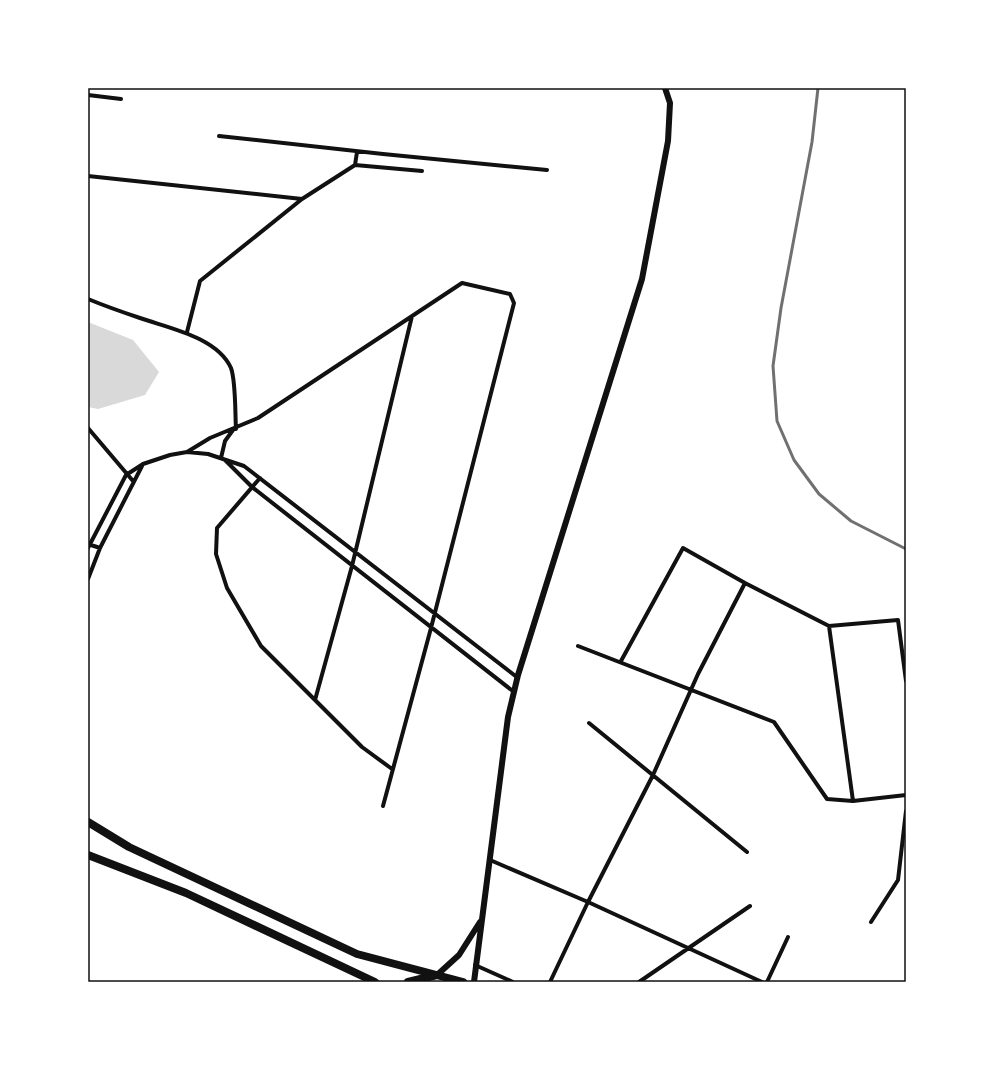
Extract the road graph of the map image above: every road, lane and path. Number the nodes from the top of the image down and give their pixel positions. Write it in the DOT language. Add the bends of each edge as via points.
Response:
graph roads {
  1 [pos="665,88"];
  2 [pos="88,96"];
  3 [pos="121,99"];
  4 [pos="219,136"];
  5 [pos="357,152"];
  6 [pos="355,165"];
  7 [pos="547,170"];
  8 [pos="422,171"];
  9 [pos="88,176"];
  10 [pos="302,199"];
  11 [pos="88,299"];
  12 [pos="412,316"];
  13 [pos="186,332"];
  14 [pos="88,428"];
  15 [pos="234,430"];
  16 [pos="187,452"];
  17 [pos="223,459"];
  18 [pos="143,464"];
  19 [pos="126,475"];
  20 [pos="260,478"];
  21 [pos="133,481"];
  22 [pos="252,487"];
  23 [pos="88,545"];
  24 [pos="100,548"];
  25 [pos="355,552"];
  26 [pos="352,566"];
  27 [pos="88,579"];
  28 [pos="745,583"];
  29 [pos="435,614"];
  30 [pos="829,626"];
  31 [pos="431,628"];
  32 [pos="578,646"];
  33 [pos="621,661"];
  34 [pos="518,678"];
  35 [pos="906,681"];
  36 [pos="692,689"];
  37 [pos="514,692"];
  38 [pos="314,700"];
  39 [pos="589,723"];
  40 [pos="392,769"];
  41 [pos="652,775"];
  42 [pos="906,795"];
  43 [pos="854,801"];
  44 [pos="382,806"];
  45 [pos="906,812"];
  46 [pos="88,822"];
  47 [pos="747,852"];
  48 [pos="88,855"];
  49 [pos="490,860"];
  50 [pos="588,902"];
  51 [pos="750,906"];
  52 [pos="481,919"];
  53 [pos="871,922"];
  54 [pos="788,937"];
  55 [pos="689,948"];
  56 [pos="475,965"];
  57 [pos="438,975"];
  58 [pos="375,982"];
  59 [pos="408,982"];
  60 [pos="432,982"];
  61 [pos="464,982"];
  62 [pos="474,982"];
  63 [pos="513,982"];
  64 [pos="550,982"];
  65 [pos="639,982"];
  66 [pos="762,982"];
  67 [pos="767,982"];
  1 -- 34 [label="street" via="670,103 668,141 642,279"];
  2 -- 3 [label="street"];
  4 -- 5 [label="street"];
  5 -- 6 [label="street"];
  5 -- 7 [label="street"];
  6 -- 8 [label="street"];
  6 -- 10 [label="street"];
  9 -- 10 [label="street"];
  10 -- 13 [label="street" via="200,281"];
  11 -- 13 [label="street" via="141,319"];
  12 -- 15 [label="street" via="277,406"];
  12 -- 25 [label="street"];
  12 -- 29 [label="street" via="462,283 510,294 514,302"];
  13 -- 15 [label="street" via="219,352 231,368"];
  14 -- 19 [label="street"];
  15 -- 16 [label="street" via="210,438"];
  15 -- 17 [label="street" via="226,441"];
  16 -- 17 [label="street" via="208,454"];
  16 -- 18 [label="street"];
  17 -- 20 [label="street" via="244,466"];
  17 -- 22 [label="street"];
  18 -- 19 [label="street"];
  18 -- 21 [label="street"];
  19 -- 21 [label="street"];
  19 -- 23 [label="street"];
  20 -- 22 [label="street"];
  20 -- 25 [label="street"];
  21 -- 24 [label="street"];
  22 -- 26 [label="street"];
  22 -- 38 [label="street" via="217,528 216,554 227,588 261,646"];
  23 -- 24 [label="street"];
  24 -- 27 [label="street"];
  25 -- 26 [label="street"];
  25 -- 29 [label="street"];
  26 -- 31 [label="street"];
  26 -- 38 [label="street"];
  28 -- 30 [label="street"];
  28 -- 33 [label="street" via="683,548"];
  28 -- 36 [label="street"];
  29 -- 31 [label="street"];
  29 -- 34 [label="street"];
  30 -- 35 [label="street" via="898,620"];
  30 -- 43 [label="street"];
  31 -- 37 [label="street"];
  31 -- 40 [label="street"];
  32 -- 33 [label="street"];
  33 -- 36 [label="street"];
  34 -- 37 [label="street"];
  36 -- 41 [label="street"];
  36 -- 43 [label="street" via="774,722 827,799"];
  37 -- 49 [label="street" via="508,717"];
  38 -- 40 [label="street" via="362,747"];
  39 -- 41 [label="street"];
  40 -- 44 [label="street"];
  41 -- 47 [label="street"];
  41 -- 50 [label="street"];
  42 -- 43 [label="street"];
  45 -- 53 [label="street" via="898,880"];
  46 -- 57 [label="main road" via="129,847 358,954"];
  48 -- 58 [label="main road" via="186,893"];
  49 -- 50 [label="street"];
  49 -- 52 [label="street"];
  50 -- 55 [label="street"];
  50 -- 64 [label="street"];
  51 -- 55 [label="street"];
  52 -- 56 [label="street"];
  52 -- 57 [label="street" via="459,955"];
  54 -- 67 [label="street"];
  55 -- 65 [label="street"];
  55 -- 66 [label="street"];
  56 -- 62 [label="street"];
  56 -- 63 [label="street"];
  57 -- 59 [label="main road"];
  57 -- 60 [label="main road"];
  57 -- 61 [label="main road"];
}
